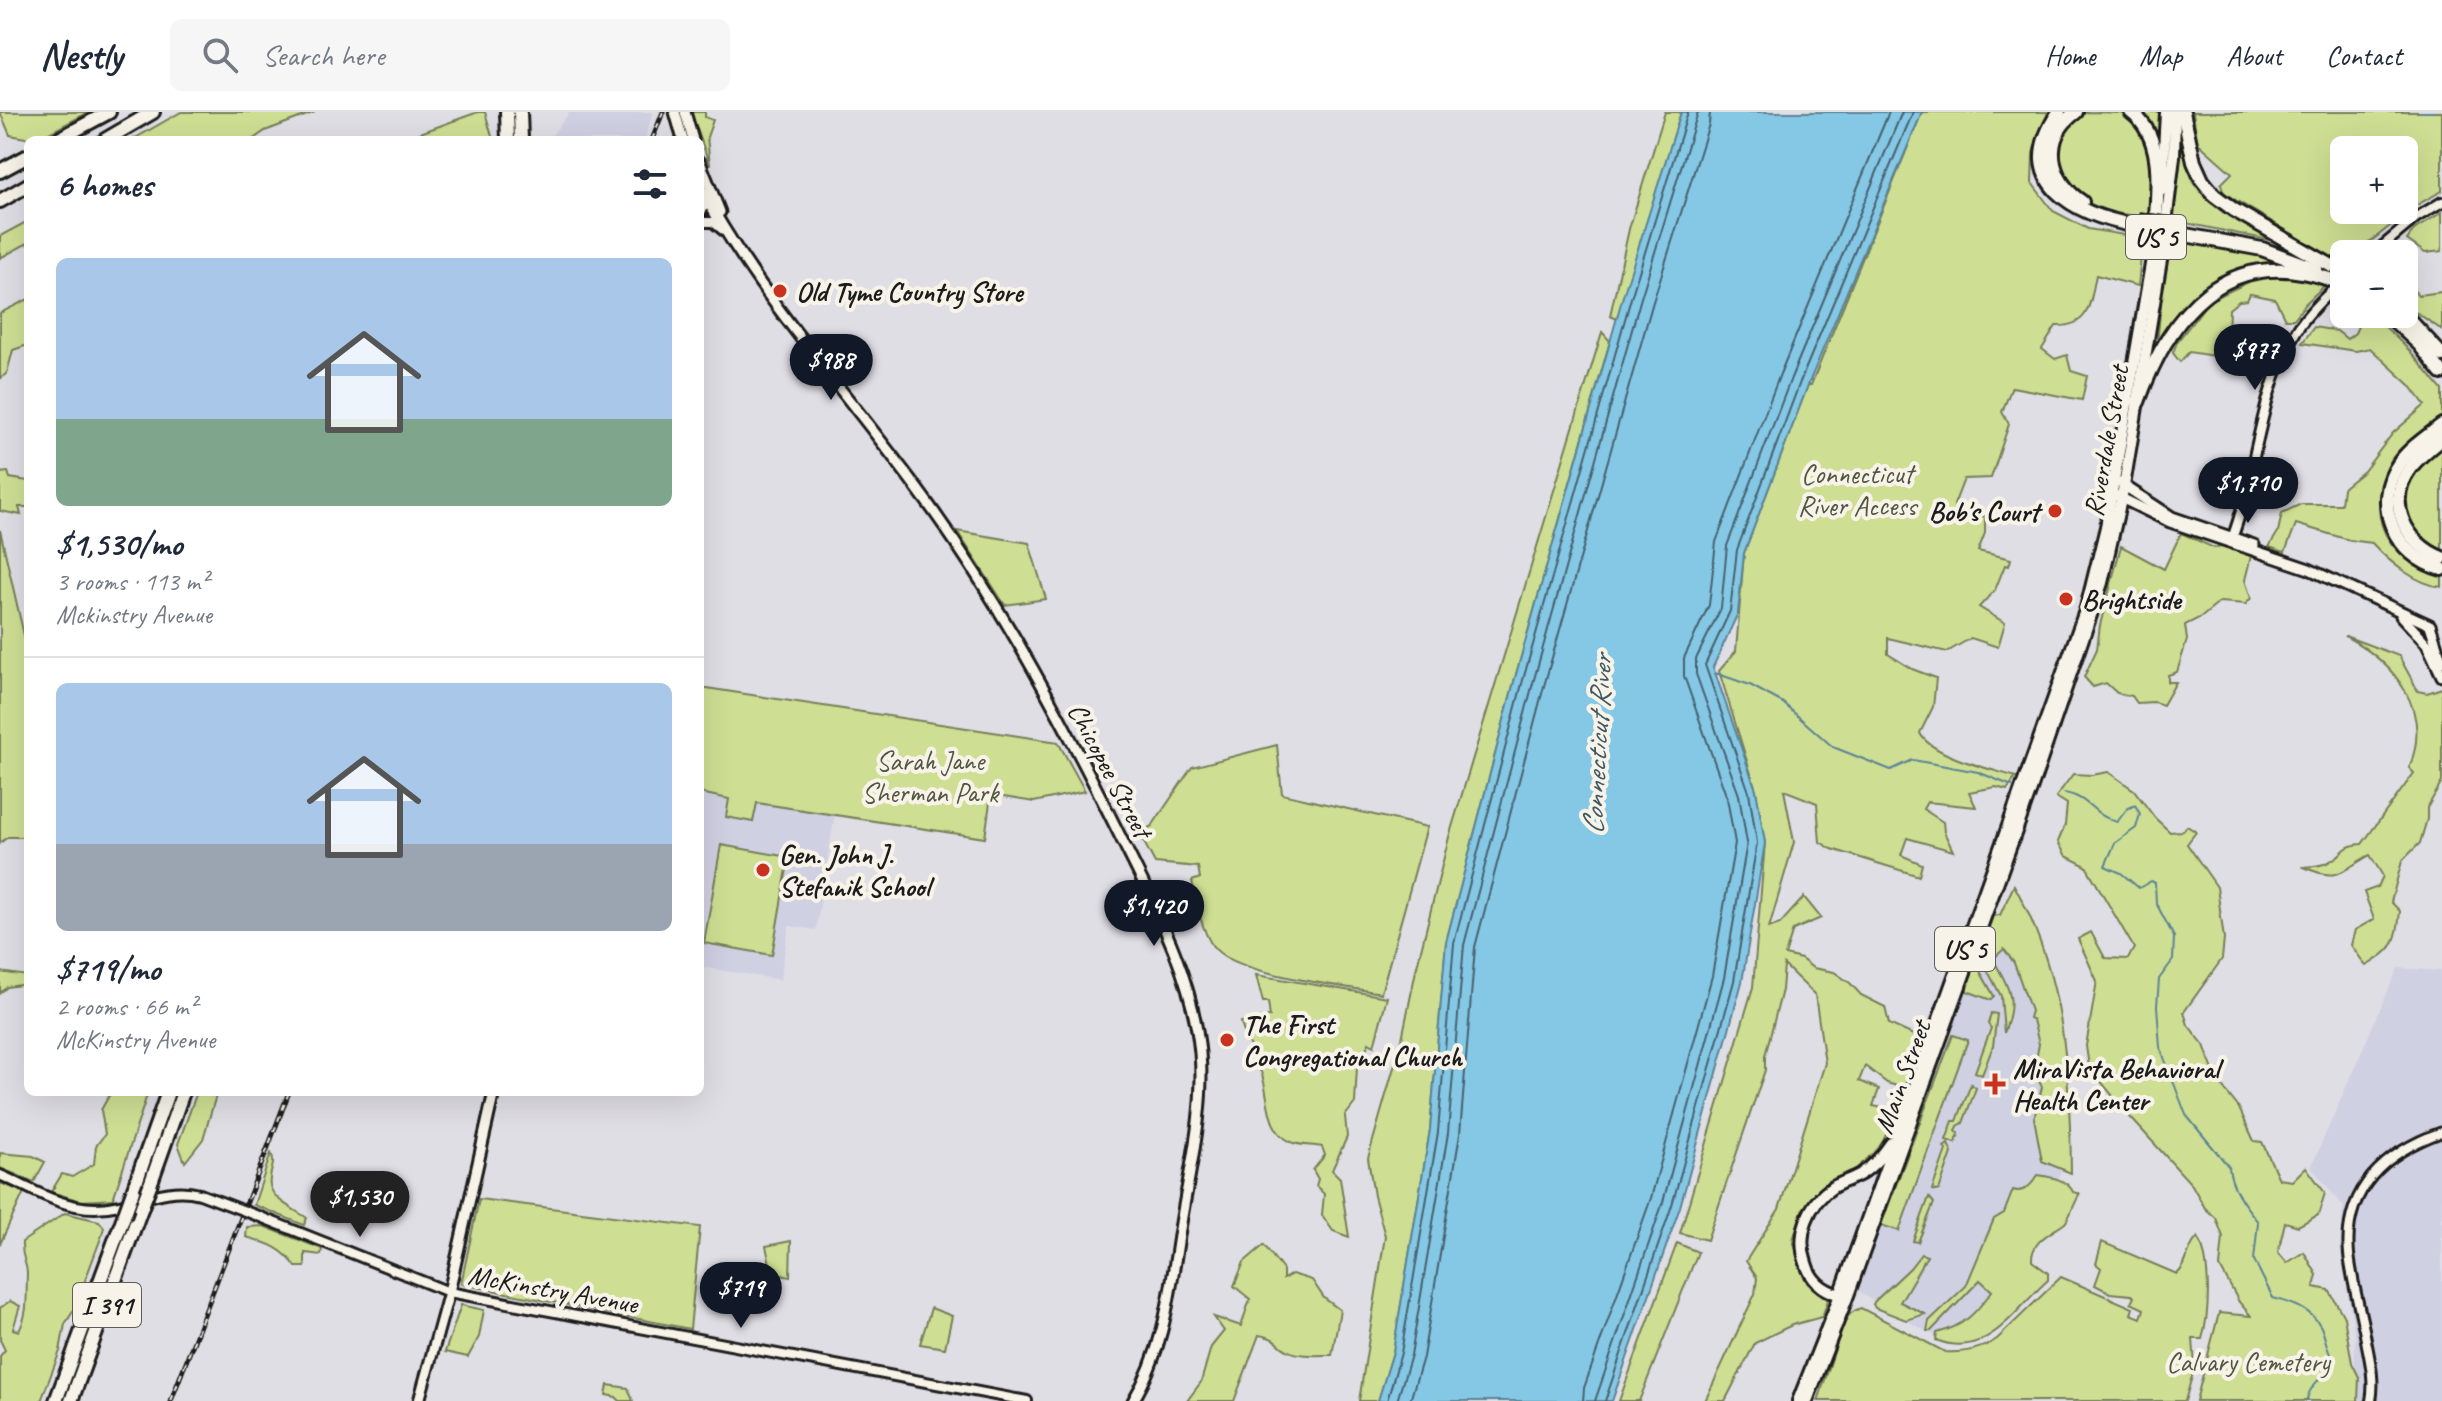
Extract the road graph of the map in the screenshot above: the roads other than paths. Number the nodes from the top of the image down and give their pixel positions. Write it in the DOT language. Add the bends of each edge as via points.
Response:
graph roads {
  1 [pos="109,112"];
  2 [pos="153,112"];
  3 [pos="507,112"];
  4 [pos="520,112"];
  5 [pos="675,112"];
  6 [pos="685,112"];
  7 [pos="2059,112"];
  8 [pos="2076,112"];
  9 [pos="2131,112"];
  10 [pos="2166,112"];
  11 [pos="2175,112"];
  12 [pos="2183,112"];
  13 [pos="64,136"];
  14 [pos="112,136"];
  15 [pos="508,136"];
  16 [pos="521,136"];
  17 [pos="682,136"];
  18 [pos="692,136"];
  19 [pos="24,158"];
  20 [pos="0,171"];
  21 [pos="704,172"];
  22 [pos="24,187"];
  23 [pos="0,201"];
  24 [pos="704,201"];
  25 [pos="2442,202"];
  26 [pos="704,223"];
  27 [pos="2137,223"];
  28 [pos="2181,230"];
  29 [pos="729,238"];
  30 [pos="2390,240"];
  31 [pos="2154,247"];
  32 [pos="2324,262"];
  33 [pos="2330,268"];
  34 [pos="2330,273"];
  35 [pos="2330,276"];
  36 [pos="2330,288"];
  37 [pos="2418,325"];
  38 [pos="2402,328"];
  39 [pos="2416,328"];
  40 [pos="2442,341"];
  41 [pos="2442,355"];
  42 [pos="2442,373"];
  43 [pos="2138,402"];
  44 [pos="2442,425"];
  45 [pos="2442,438"];
  46 [pos="2119,492"];
  47 [pos="2232,540"];
  48 [pos="2442,558"];
  49 [pos="2442,569"];
  50 [pos="2389,607"];
  51 [pos="2435,630"];
  52 [pos="2424,639"];
  53 [pos="2442,662"];
  54 [pos="2442,676"];
  55 [pos="2034,768"];
  56 [pos="167,1096"];
  57 [pos="182,1096"];
  58 [pos="493,1096"];
  59 [pos="1899,1132"];
  60 [pos="2442,1135"];
  61 [pos="0,1175"];
  62 [pos="449,1292"];
  63 [pos="1840,1295"];
  64 [pos="56,1401"];
  65 [pos="71,1401"];
  66 [pos="419,1401"];
  67 [pos="1027,1401"];
  68 [pos="1133,1401"];
  69 [pos="1796,1401"];
  70 [pos="1807,1401"];
  71 [pos="2371,1401"];
  1 -- 13 [label="highway"];
  2 -- 14 [label="highway"];
  3 -- 15 [label="highway"];
  4 -- 16 [label="highway"];
  5 -- 17 [label="main road"];
  6 -- 18 [label="main road"];
  7 -- 27 [label="highway" via="2043,149 2053,187 2090,215"];
  8 -- 27 [label="highway" via="2054,142 2052,162 2061,183 2090,206"];
  9 -- 31 [label="highway" via="2146,127 2154,149"];
  10 -- 31 [label="main road, Riverdale Street / US 5"];
  11 -- 43 [label="main road, Riverdale Street / US 5" via="2169,206"];
  12 -- 32 [label="highway" via="2194,162 2214,195"];
  19 -- 20 [label="highway"];
  21 -- 29 [label="main road, Chicopee Street"];
  22 -- 23 [label="highway"];
  24 -- 29 [label="main road, Chicopee Street"];
  25 -- 30 [label="street"];
  26 -- 29 [label="street" via="718,225"];
  27 -- 28 [label="highway"];
  28 -- 32 [label="highway" via="2275,245"];
  28 -- 34 [label="highway" via="2262,249"];
  29 -- 68 [label="main road, Chicopee Street" via="930,506 991,599 1108,812 1186,985 1200,1053 1198,1115 1164,1322 1149,1372"];
  31 -- 46 [label="main road, Riverdale Street / US 5" via="2113,479"];
  32 -- 33 [label="highway"];
  35 -- 43 [label="highway" via="2266,269 2214,288 2187,311 2165,341"];
  36 -- 47 [label="street" via="2287,346"];
  37 -- 40 [label="highway"];
  38 -- 42 [label="highway"];
  39 -- 41 [label="highway"];
  43 -- 46 [label="main road, Riverdale Street / US 5"];
  44 -- 49 [label="highway" via="2402,459 2387,498 2390,521 2402,544 2417,559"];
  45 -- 48 [label="highway" via="2407,471 2398,501 2411,537"];
  46 -- 47 [label="main road"];
  46 -- 55 [label="main road, Riverdale Street / US 5"];
  47 -- 50 [label="main road" via="2287,558"];
  50 -- 51 [label="main road"];
  50 -- 52 [label="main road"];
  51 -- 52 [label="main road"];
  51 -- 53 [label="main road"];
  52 -- 54 [label="main road"];
  55 -- 59 [label="main road, Main Street / US 5"];
  55 -- 70 [label="main road, Main Street / US 5"];
  56 -- 64 [label="highway, I 391, bridge"];
  57 -- 65 [label="highway, I 391, bridge"];
  58 -- 62 [label="main road"];
  59 -- 63 [label="main road, Main Street / US 5"];
  59 -- 63 [label="main road" via="1871,1166 1819,1198 1806,1221 1802,1246 1808,1270 1820,1286"];
  60 -- 71 [label="street" via="2395,1153 2371,1177 2357,1202 2349,1255 2371,1366"];
  61 -- 62 [label="street, McKinstry Avenue, bridge" via="61,1202 91,1208 162,1192 200,1194"];
  62 -- 66 [label="main road"];
  62 -- 67 [label="street, McKinstry Avenue"];
  63 -- 69 [label="main road, Main Street / US 5"];
}
